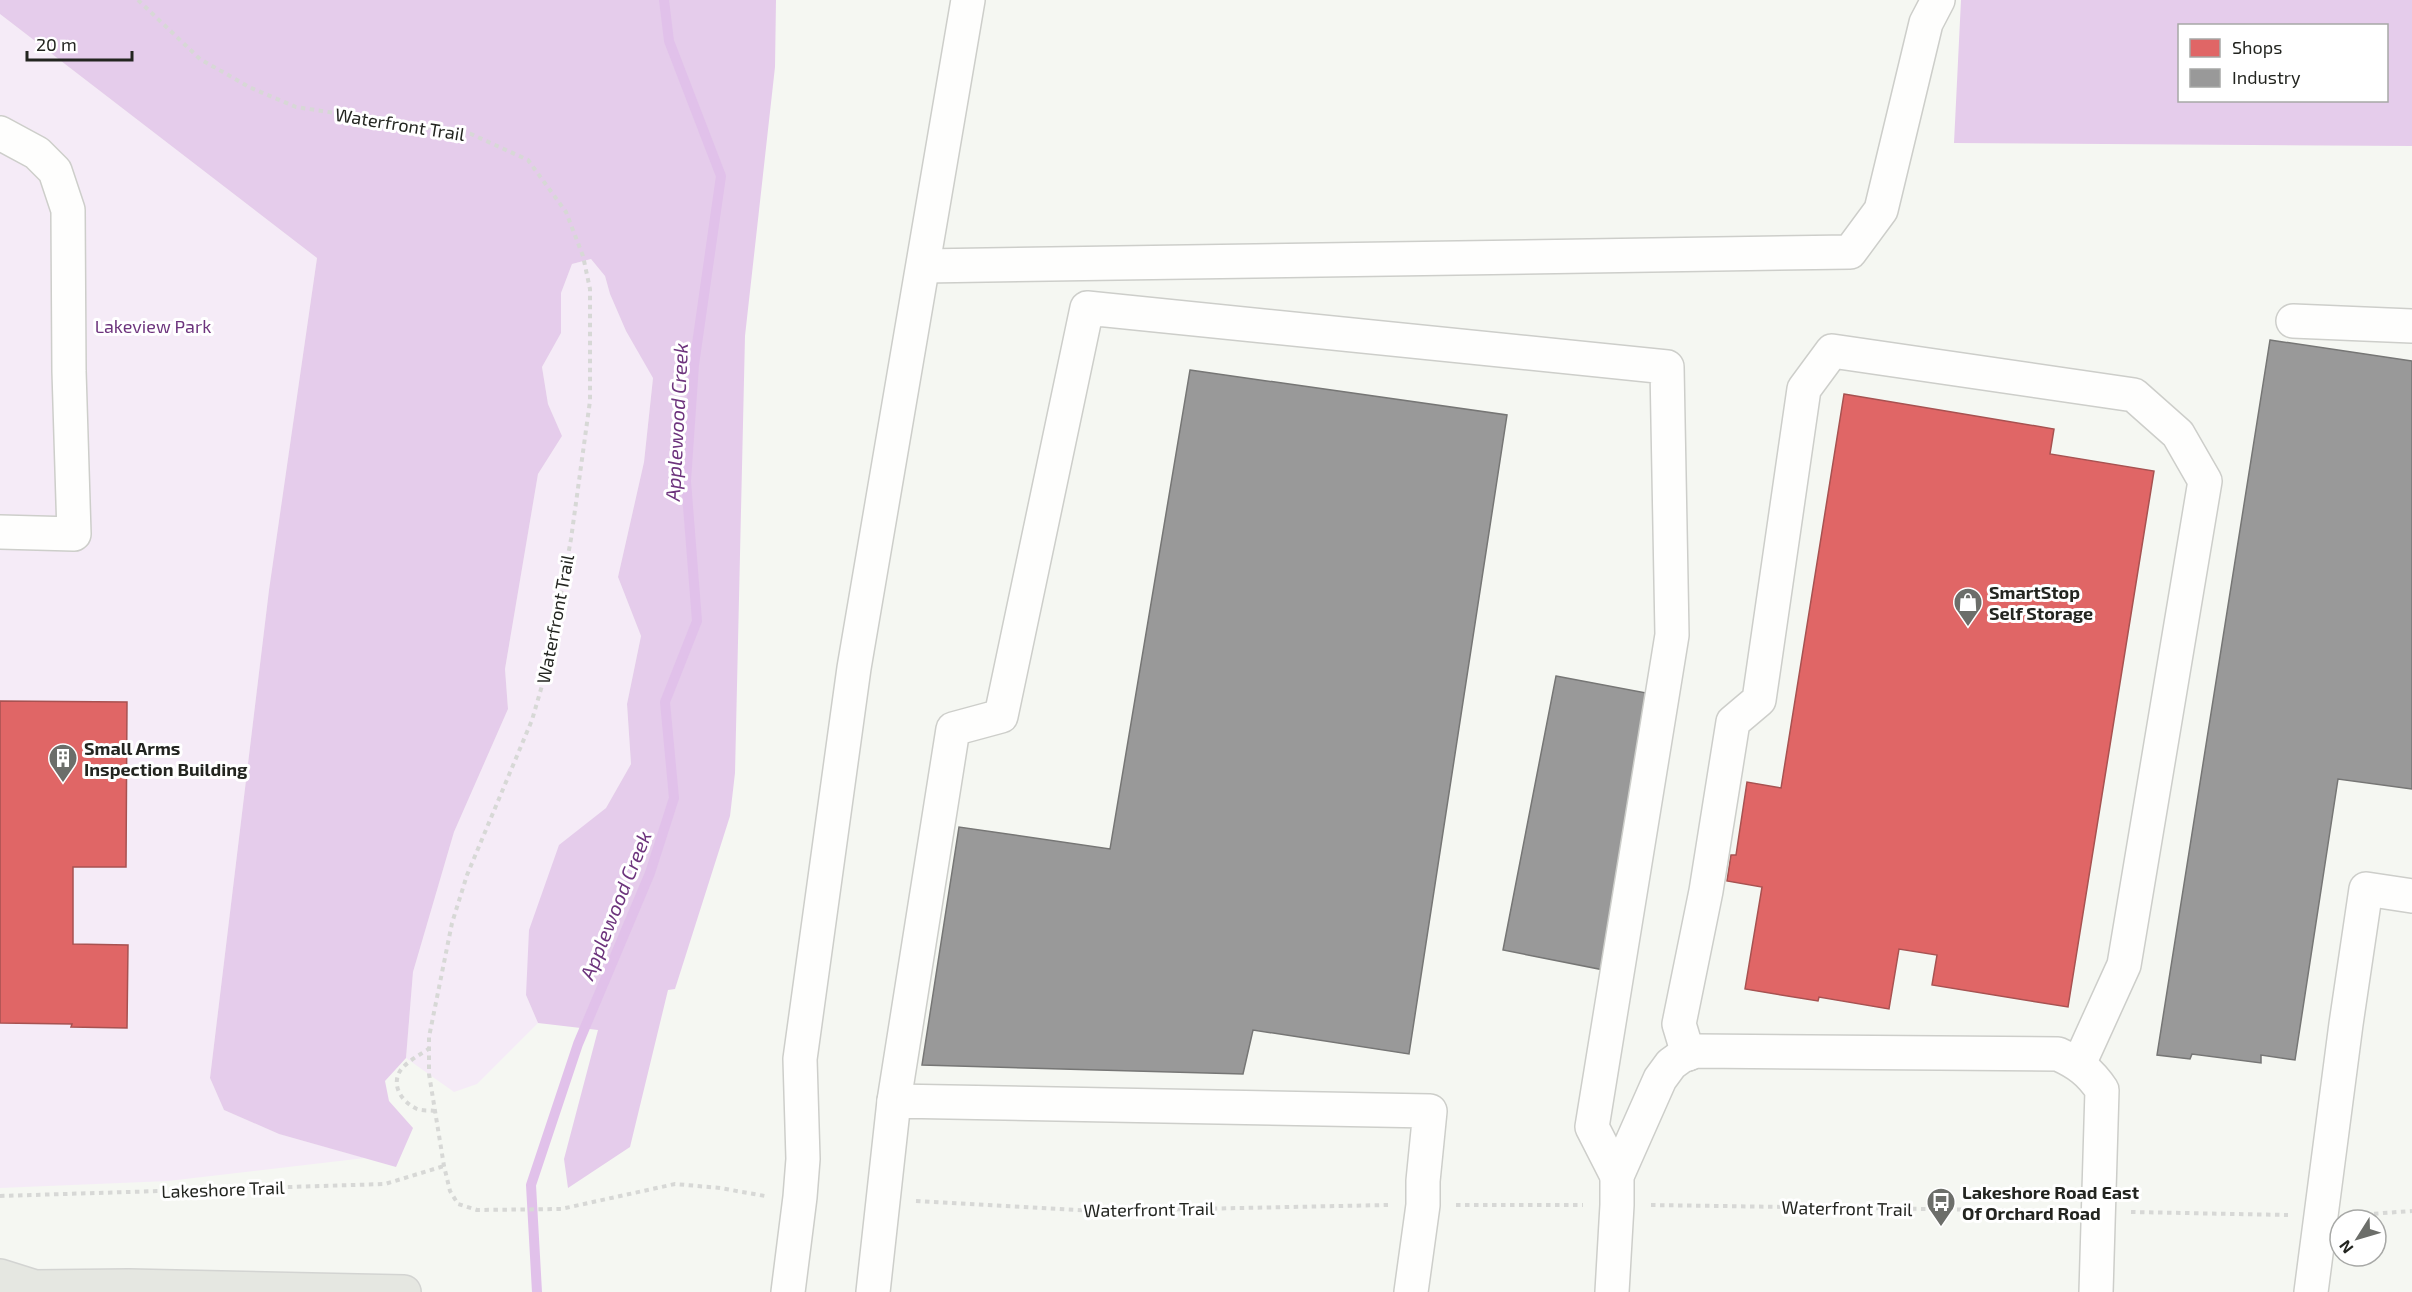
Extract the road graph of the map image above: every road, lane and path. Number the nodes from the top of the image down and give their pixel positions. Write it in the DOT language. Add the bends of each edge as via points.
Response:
graph roads {
  1 [pos="138,0"];
  2 [pos="968,0"];
  3 [pos="1938,0"];
  4 [pos="0,133"];
  5 [pos="924,266"];
  6 [pos="2293,321"];
  7 [pos="2412,326"];
  8 [pos="0,532"];
  9 [pos="2412,896"];
  10 [pos="429,1048"];
  11 [pos="1688,1054"];
  12 [pos="2079,1064"];
  13 [pos="894,1101"];
  14 [pos="435,1111"];
  15 [pos="444,1166"];
  16 [pos="1617,1176"];
  17 [pos="0,1196"];
  18 [pos="754,1196"];
  19 [pos="914,1201"];
  20 [pos="1384,1205"];
  21 [pos="1464,1205"];
  22 [pos="1576,1205"];
  23 [pos="1653,1205"];
  24 [pos="2065,1211"];
  25 [pos="2412,1211"];
  26 [pos="2128,1212"];
  27 [pos="2388,1213"];
  28 [pos="2294,1215"];
  29 [pos="0,1276"];
  30 [pos="30,1290"];
  31 [pos="404,1292"];
  32 [pos="788,1292"];
  33 [pos="873,1292"];
  34 [pos="1411,1292"];
  35 [pos="1612,1292"];
  36 [pos="2096,1292"];
  37 [pos="2311,1292"];
  1 -- 10 [label="path, Waterfront Trail" via="200,59 249,87 296,107 471,134 528,160 566,213 583,256 590,289 590,401 548,665 532,720 467,875 438,984"];
  2 -- 5 [label="lane"];
  3 -- 5 [label="lane" via="1926,23 1881,210 1850,252"];
  4 -- 8 [label="lane" via="37,153 55,171 68,210 74,534"];
  5 -- 32 [label="lane" via="854,668 800,1059 803,1159"];
  6 -- 7 [label="lane"];
  9 -- 37 [label="lane" via="2366,889"];
  10 -- 14 [label="path, Waterfront Trail"];
  10 -- 14 [label="path" via="401,1069 398,1092 418,1110"];
  11 -- 12 [label="lane" via="2058,1054"];
  11 -- 12 [label="lane" via="1679,1024 1706,891 1733,722 1759,700 1804,389 1832,351 2134,395 2178,434 2205,482 2124,965"];
  11 -- 16 [label="lane" via="1671,1064 1660,1079"];
  12 -- 36 [label="lane" via="2102,1090"];
  13 -- 16 [label="lane" via="953,729 1001,716 1087,308 1667,367 1672,635 1592,1127"];
  13 -- 33 [label="lane"];
  13 -- 34 [label="lane" via="1430,1111"];
  14 -- 15 [label="path, Waterfront Trail"];
  15 -- 17 [label="path, Lakeshore Trail" via="385,1184"];
  15 -- 18 [label="path, Waterfront Trail" via="450,1191 458,1204 477,1210 561,1209 675,1184"];
  16 -- 35 [label="lane"];
  19 -- 20 [label="path, Waterfront Trail" via="1094,1211"];
  21 -- 22 [label="path"];
  23 -- 24 [label="path, Waterfront Trail"];
  25 -- 27 [label="path"];
  26 -- 28 [label="path"];
  29 -- 30 [label="main road"];
  30 -- 31 [label="main road" via="129,1286"];
}
